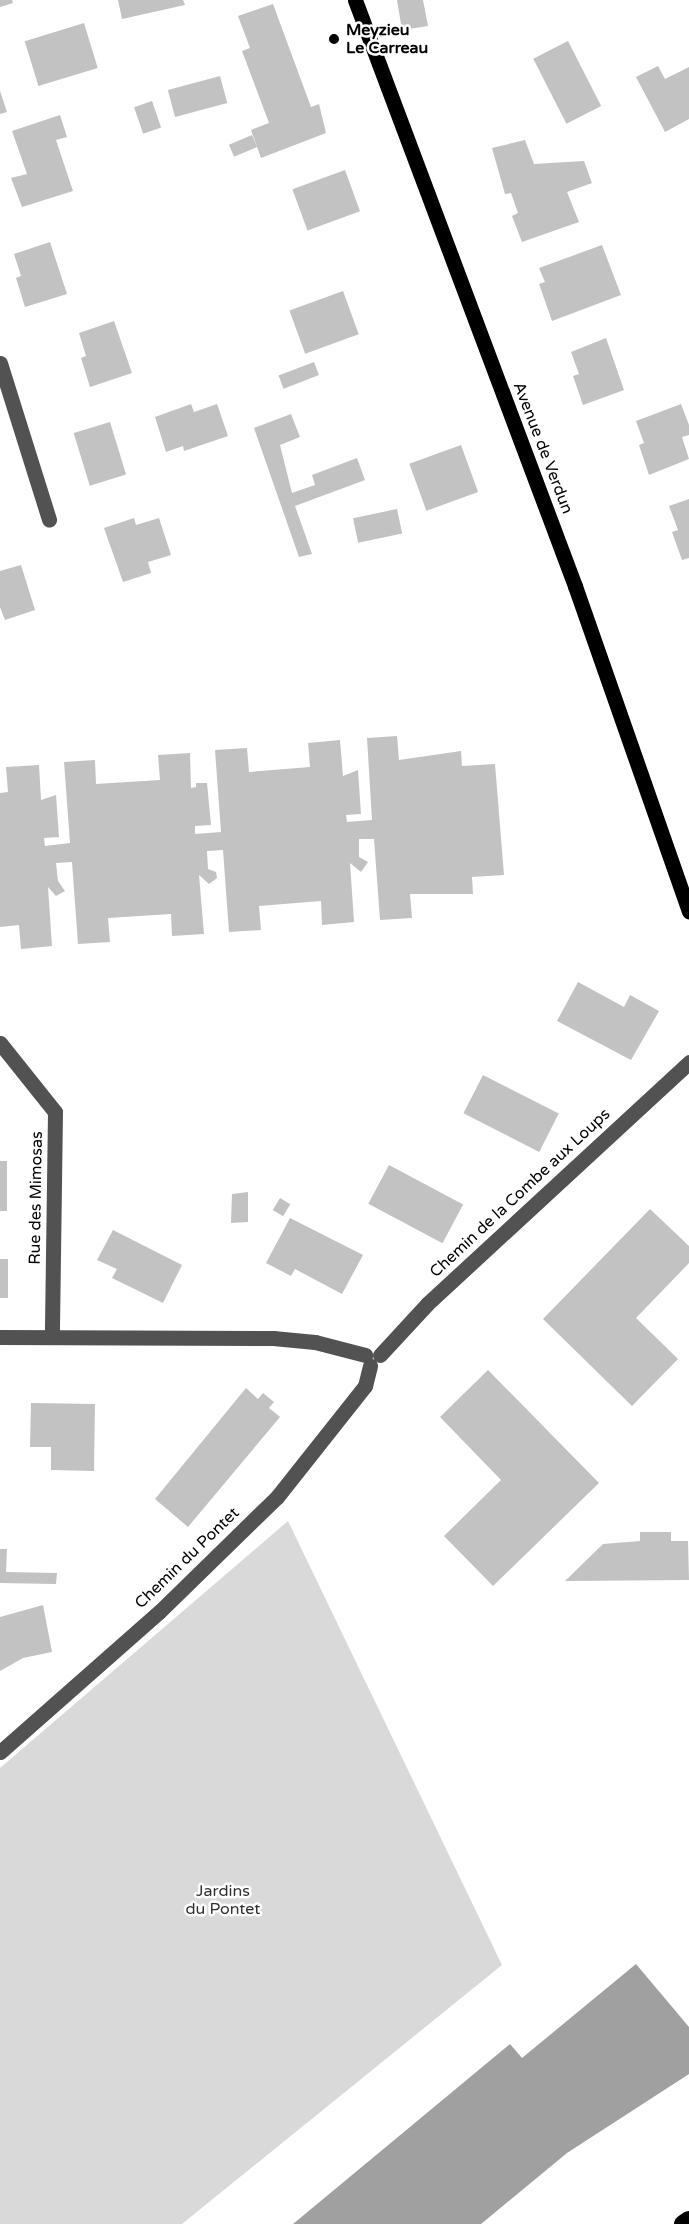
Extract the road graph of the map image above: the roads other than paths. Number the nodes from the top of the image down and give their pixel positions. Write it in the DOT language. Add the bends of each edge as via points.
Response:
graph roads {
  1 [pos="355,0"];
  2 [pos="0,363"];
  3 [pos="49,519"];
  4 [pos="689,912"];
  5 [pos="0,1043"];
  6 [pos="689,1062"];
  7 [pos="52,1336"];
  8 [pos="0,1337"];
  9 [pos="372,1359"];
  10 [pos="0,1752"];
  11 [pos="689,2220"];
  12 [pos="683,2224"];
  1 -- 4 [label="main road, Avenue de Verdun" via="564,556"];
  2 -- 3 [label="street"];
  5 -- 7 [label="street, Rue des Mimosas" via="55,1112"];
  6 -- 9 [label="street, Chemin de la Combe aux Loups"];
  7 -- 8 [label="street"];
  7 -- 9 [label="street" via="273,1338 315,1342"];
  9 -- 10 [label="street, Chemin du Pontet" via="365,1386 277,1497 159,1612"];
  11 -- 12 [label="highway"];
}
